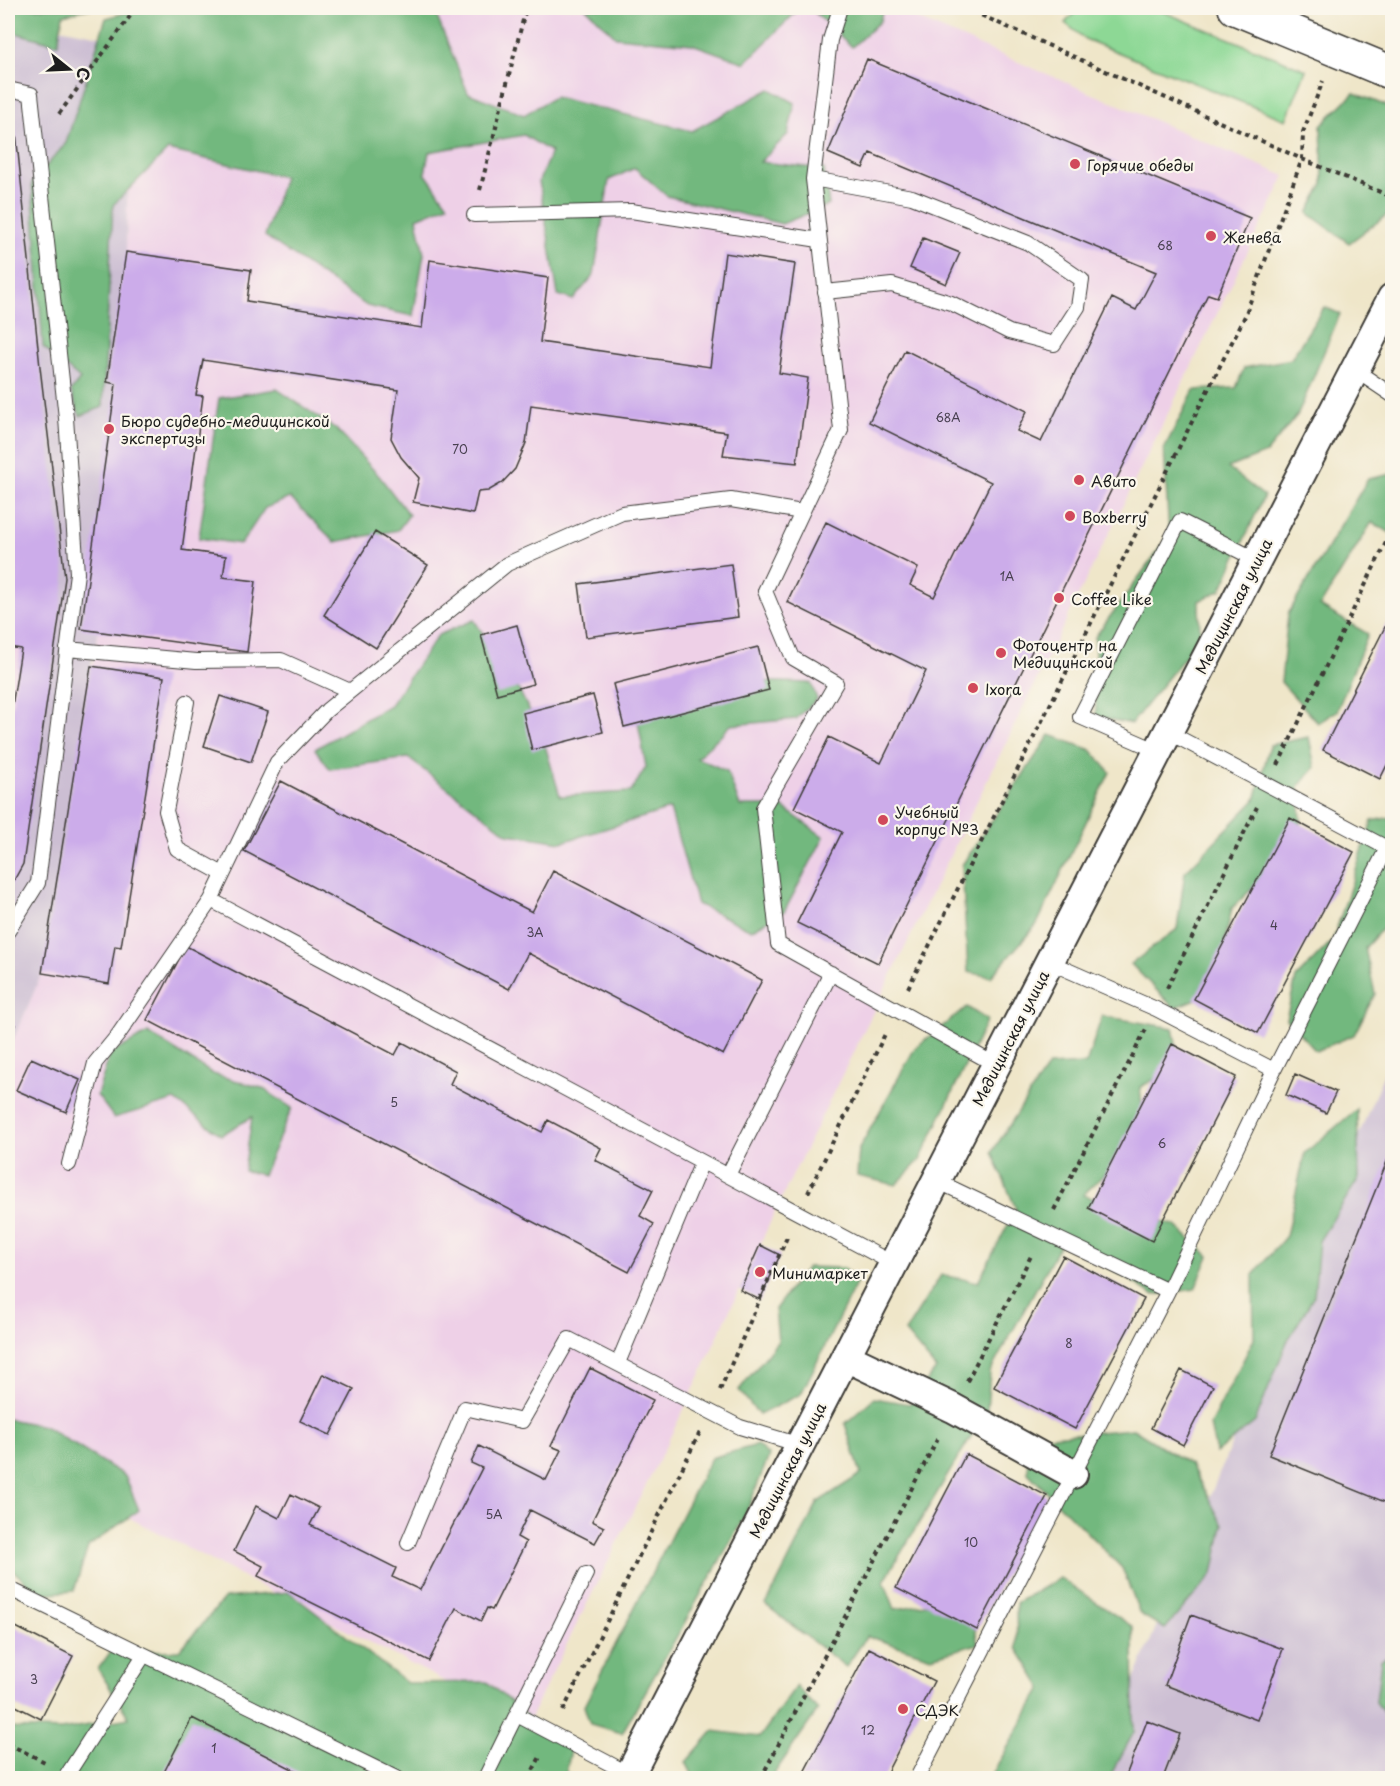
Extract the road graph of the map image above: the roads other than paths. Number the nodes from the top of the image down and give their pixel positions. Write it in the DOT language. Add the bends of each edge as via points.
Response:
graph roads {
  1 [pos="840,8"];
  2 [pos="1235,8"];
  3 [pos="1392,73"];
  4 [pos="8,89"];
  5 [pos="813,179"];
  6 [pos="474,215"];
  7 [pos="819,240"];
  8 [pos="825,292"];
  9 [pos="1392,297"];
  10 [pos="1355,370"];
  11 [pos="1392,395"];
  12 [pos="802,512"];
  13 [pos="1257,560"];
  14 [pos="67,649"];
  15 [pos="350,691"];
  16 [pos="187,702"];
  17 [pos="1163,742"];
  18 [pos="1390,846"];
  19 [pos="223,874"];
  20 [pos="211,900"];
  21 [pos="8,931"];
  22 [pos="1049,962"];
  23 [pos="831,973"];
  24 [pos="996,1065"];
  25 [pos="1274,1070"];
  26 [pos="702,1162"];
  27 [pos="69,1164"];
  28 [pos="728,1175"];
  29 [pos="937,1181"];
  30 [pos="894,1264"];
  31 [pos="1168,1291"];
  32 [pos="846,1357"];
  33 [pos="618,1363"];
  34 [pos="800,1445"];
  35 [pos="1073,1474"];
  36 [pos="408,1543"];
  37 [pos="586,1574"];
  38 [pos="8,1588"];
  39 [pos="144,1655"];
  40 [pos="516,1715"];
  41 [pos="66,1776"];
  42 [pos="632,1777"];
  43 [pos="396,1779"];
  44 [pos="486,1779"];
  45 [pos="916,1779"];
  1 -- 5 [label="lane" via="830,40"];
  2 -- 3 [label="main road"];
  4 -- 14 [label="lane" via="31,94 66,418 77,573"];
  5 -- 7 [label="lane"];
  5 -- 8 [label="lane" via="912,197 1028,243 1082,280 1078,307 1054,344 1009,332 951,303 892,285"];
  6 -- 7 [label="lane" via="631,211"];
  7 -- 8 [label="lane"];
  8 -- 12 [label="lane" via="841,430"];
  9 -- 10 [label="street, Медицинская улица"];
  10 -- 11 [label="lane"];
  10 -- 13 [label="street, Медицинская улица"];
  12 -- 15 [label="lane" via="731,500 622,513 507,564"];
  12 -- 23 [label="lane" via="765,591 793,658 836,683 763,808 778,944"];
  13 -- 17 [label="street, Медицинская улица"];
  13 -- 17 [label="lane" via="1180,521 1080,717"];
  14 -- 15 [label="lane" via="196,661 281,660"];
  14 -- 21 [label="lane" via="38,883"];
  15 -- 19 [label="lane" via="277,762"];
  16 -- 19 [label="lane" via="166,811 177,849"];
  17 -- 18 [label="lane" via="1268,786"];
  17 -- 22 [label="street, Медицинская улица"];
  18 -- 25 [label="lane"];
  19 -- 20 [label="lane"];
  20 -- 26 [label="lane"];
  20 -- 27 [label="lane" via="95,1063"];
  22 -- 24 [label="street, Медицинская улица"];
  22 -- 25 [label="lane" via="1156,1010"];
  23 -- 24 [label="lane"];
  23 -- 28 [label="lane"];
  24 -- 29 [label="street, Медицинская улица"];
  25 -- 31 [label="lane"];
  26 -- 28 [label="lane"];
  26 -- 33 [label="lane"];
  28 -- 30 [label="lane"];
  29 -- 30 [label="street, Медицинская улица"];
  29 -- 31 [label="lane"];
  30 -- 32 [label="street, Медицинская улица"];
  31 -- 35 [label="lane"];
  32 -- 34 [label="street, Медицинская улица"];
  32 -- 35 [label="street" via="953,1408"];
  33 -- 34 [label="lane" via="740,1427"];
  33 -- 36 [label="lane" via="569,1339 522,1421 465,1408"];
  34 -- 42 [label="street, Медицинская улица"];
  35 -- 45 [label="lane"];
  37 -- 40 [label="lane"];
  38 -- 39 [label="lane"];
  39 -- 41 [label="lane"];
  39 -- 43 [label="lane"];
  40 -- 42 [label="lane"];
  40 -- 44 [label="lane"];
}
